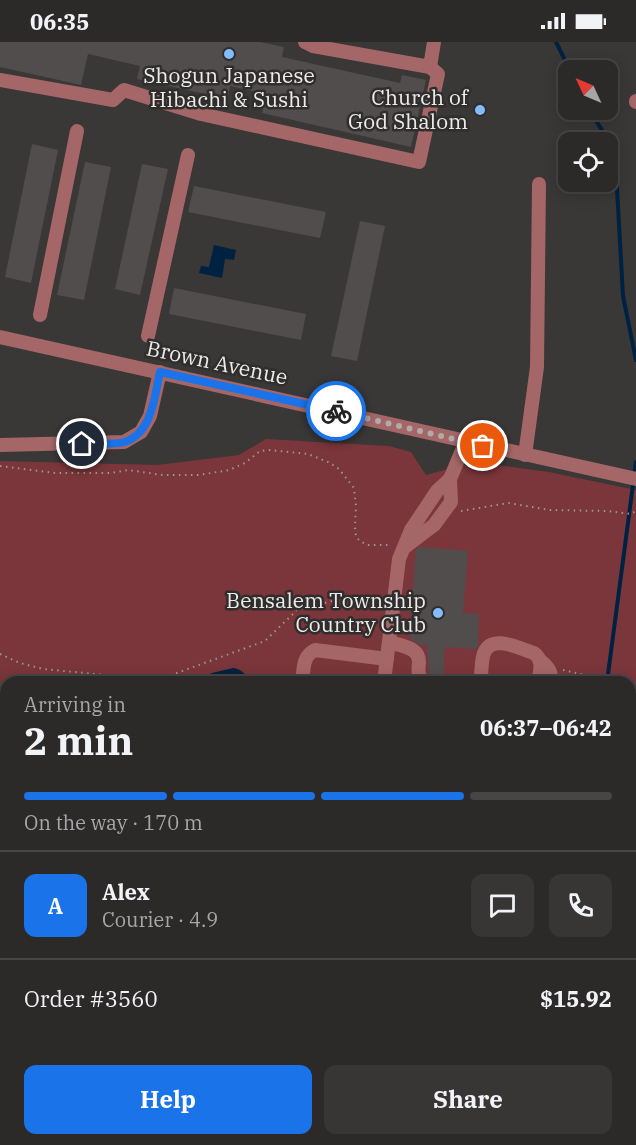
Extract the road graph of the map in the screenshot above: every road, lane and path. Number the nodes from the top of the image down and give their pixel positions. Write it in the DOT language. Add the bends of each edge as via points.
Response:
graph roads {
  1 [pos="305,42"];
  2 [pos="434,42"];
  3 [pos="430,67"];
  4 [pos="0,80"];
  5 [pos="77,131"];
  6 [pos="188,154"];
  7 [pos="539,184"];
  8 [pos="40,315"];
  9 [pos="148,336"];
  10 [pos="0,337"];
  11 [pos="160,372"];
  12 [pos="466,441"];
  13 [pos="0,445"];
  14 [pos="525,454"];
  15 [pos="0,466"];
  16 [pos="632,478"];
  17 [pos="450,479"];
  18 [pos="636,512"];
  19 [pos="443,514"];
  20 [pos="405,547"];
  21 [pos="393,598"];
  22 [pos="389,642"];
  23 [pos="0,654"];
  24 [pos="387,658"];
  25 [pos="541,661"];
  26 [pos="117,676"];
  27 [pos="169,676"];
  28 [pos="303,676"];
  29 [pos="385,676"];
  30 [pos="420,676"];
  31 [pos="481,676"];
  32 [pos="539,676"];
  33 [pos="553,676"];
  1 -- 3 [label="street"];
  2 -- 3 [label="street"];
  3 -- 4 [label="street" via="438,74 419,162 201,114 124,90 113,100"];
  5 -- 8 [label="street"];
  6 -- 9 [label="street"];
  7 -- 14 [label="street" via="537,367"];
  10 -- 11 [label="street, Brown Avenue"];
  11 -- 12 [label="street, Brown Avenue"];
  11 -- 13 [label="street" via="150,416 141,432 124,442"];
  12 -- 14 [label="street, Brown Avenue"];
  12 -- 17 [label="street"];
  14 -- 16 [label="street, Brown Avenue"];
  15 -- 20 [label="path" via="56,473 128,470 199,475 229,470 260,451 308,454 339,469 354,488 355,527 360,541 367,545"];
  17 -- 19 [label="street" via="451,502"];
  17 -- 20 [label="street" via="437,491 411,530"];
  18 -- 19 [label="path" via="549,510 509,503"];
  19 -- 20 [label="street"];
  20 -- 21 [label="street" via="399,559"];
  21 -- 22 [label="street"];
  21 -- 27 [label="path" via="344,598 297,610 265,641"];
  22 -- 24 [label="street"];
  22 -- 30 [label="street" via="417,653"];
  23 -- 26 [label="path" via="43,669"];
  24 -- 28 [label="street" via="315,650 305,659"];
  24 -- 29 [label="street"];
  25 -- 31 [label="street" via="534,653 498,642 484,652"];
  25 -- 32 [label="street"];
  25 -- 33 [label="street"];
}
